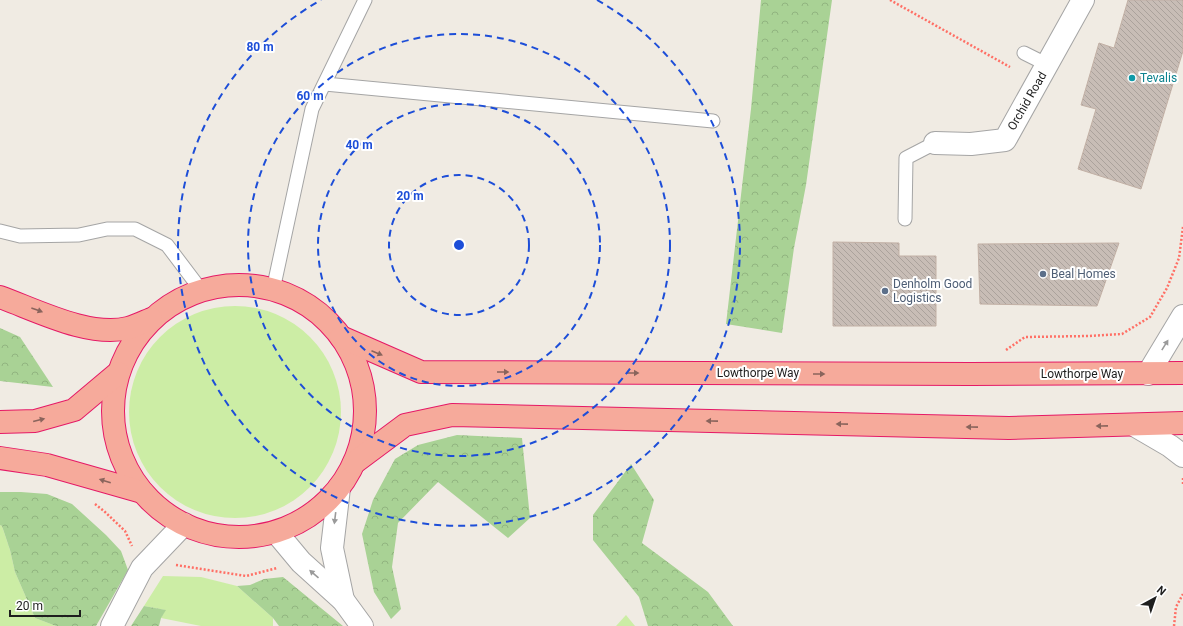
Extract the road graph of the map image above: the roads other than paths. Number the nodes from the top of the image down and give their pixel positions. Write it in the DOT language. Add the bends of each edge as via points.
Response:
graph roads {
  1 [pos="366,0"];
  2 [pos="1083,0"];
  3 [pos="1024,53"];
  4 [pos="1043,74"];
  5 [pos="324,84"];
  6 [pos="713,121"];
  7 [pos="935,143"];
  8 [pos="905,219"];
  9 [pos="0,231"];
  10 [pos="201,290"];
  11 [pos="273,290"];
  12 [pos="0,297"];
  13 [pos="1183,316"];
  14 [pos="153,318"];
  15 [pos="341,337"];
  16 [pos="118,373"];
  17 [pos="1183,373"];
  18 [pos="1148,374"];
  19 [pos="0,422"];
  20 [pos="1183,423"];
  21 [pos="1134,425"];
  22 [pos="1183,456"];
  23 [pos="0,458"];
  24 [pos="354,462"];
  25 [pos="339,488"];
  26 [pos="142,492"];
  27 [pos="184,524"];
  28 [pos="276,532"];
  29 [pos="343,600"];
  30 [pos="112,626"];
  31 [pos="362,626"];
  1 -- 5 [label="lane"];
  2 -- 4 [label="street, Orchid Road"];
  3 -- 4 [label="lane"];
  4 -- 7 [label="street, Orchid Road" via="1005,140 971,144"];
  5 -- 6 [label="lane"];
  5 -- 11 [label="lane" via="312,110"];
  7 -- 8 [label="lane" via="906,158"];
  9 -- 10 [label="lane" via="20,236 80,235 107,229 135,229 167,244"];
  10 -- 11 [label="highway" via="237,285"];
  10 -- 14 [label="highway" via="175,301"];
  11 -- 15 [label="highway" via="299,300 322,316"];
  12 -- 14 [label="highway, one-way" via="76,325 104,330 128,328"];
  18 -- 13 [label="street, one-way"];
  14 -- 16 [label="highway" via="132,343"];
  15 -- 18 [label="highway, Lowthorpe Way, one-way" via="421,372"];
  15 -- 24 [label="highway" via="357,366 364,398 363,431"];
  19 -- 16 [label="highway, one-way" via="35,421 74,410"];
  16 -- 26 [label="highway" via="113,404 115,436 125,466"];
  17 -- 18 [label="highway, Lowthorpe Way"];
  20 -- 21 [label="highway"];
  21 -- 22 [label="street"];
  21 -- 24 [label="highway, one-way" via="1009,428 452,415 405,425"];
  26 -- 23 [label="highway, one-way" via="47,465"];
  24 -- 25 [label="highway"];
  25 -- 28 [label="highway" via="311,515"];
  25 -- 29 [label="street, one-way" via="332,548"];
  26 -- 27 [label="highway" via="162,510"];
  27 -- 28 [label="highway" via="214,534 245,537"];
  27 -- 30 [label="street" via="142,568"];
  29 -- 28 [label="street, one-way" via="301,562"];
  29 -- 31 [label="street"];
}
